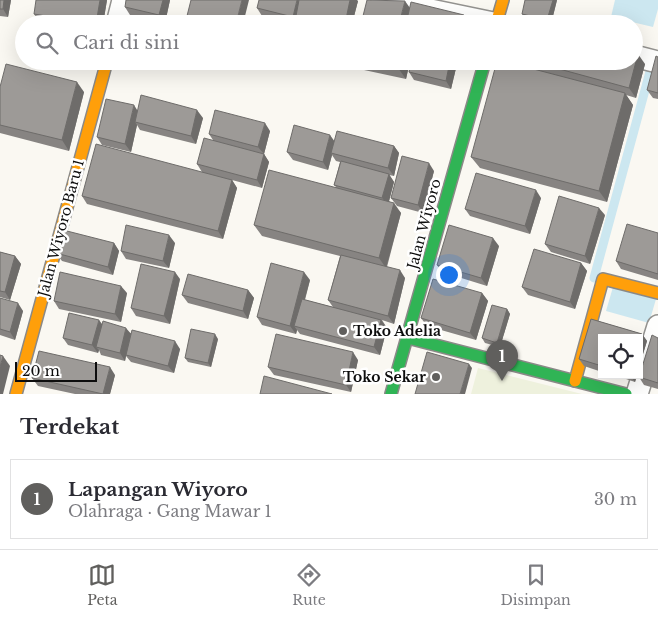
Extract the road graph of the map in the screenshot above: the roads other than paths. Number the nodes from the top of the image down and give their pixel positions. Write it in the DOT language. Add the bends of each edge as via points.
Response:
graph roads {
  1 [pos="123,0"];
  2 [pos="382,0"];
  3 [pos="503,0"];
  4 [pos="119,15"];
  5 [pos="453,15"];
  6 [pos="499,15"];
  7 [pos="643,58"];
  8 [pos="658,62"];
  9 [pos="105,70"];
  10 [pos="482,70"];
  11 [pos="658,293"];
  12 [pos="658,326"];
  13 [pos="408,338"];
  14 [pos="575,381"];
  15 [pos="16,394"];
  16 [pos="391,394"];
  17 [pos="626,394"];
  18 [pos="637,394"];
  1 -- 4 [label="street"];
  2 -- 5 [label="street"];
  3 -- 6 [label="street"];
  7 -- 8 [label="street"];
  9 -- 15 [label="street, Jalan Wiyoro Baru 1"];
  10 -- 13 [label="street, Jalan Wiyoro"];
  11 -- 14 [label="street" via="603,279"];
  12 -- 18 [label="street"];
  13 -- 14 [label="street"];
  13 -- 16 [label="street, Jalan Wiyoro"];
  14 -- 17 [label="street"];
}
